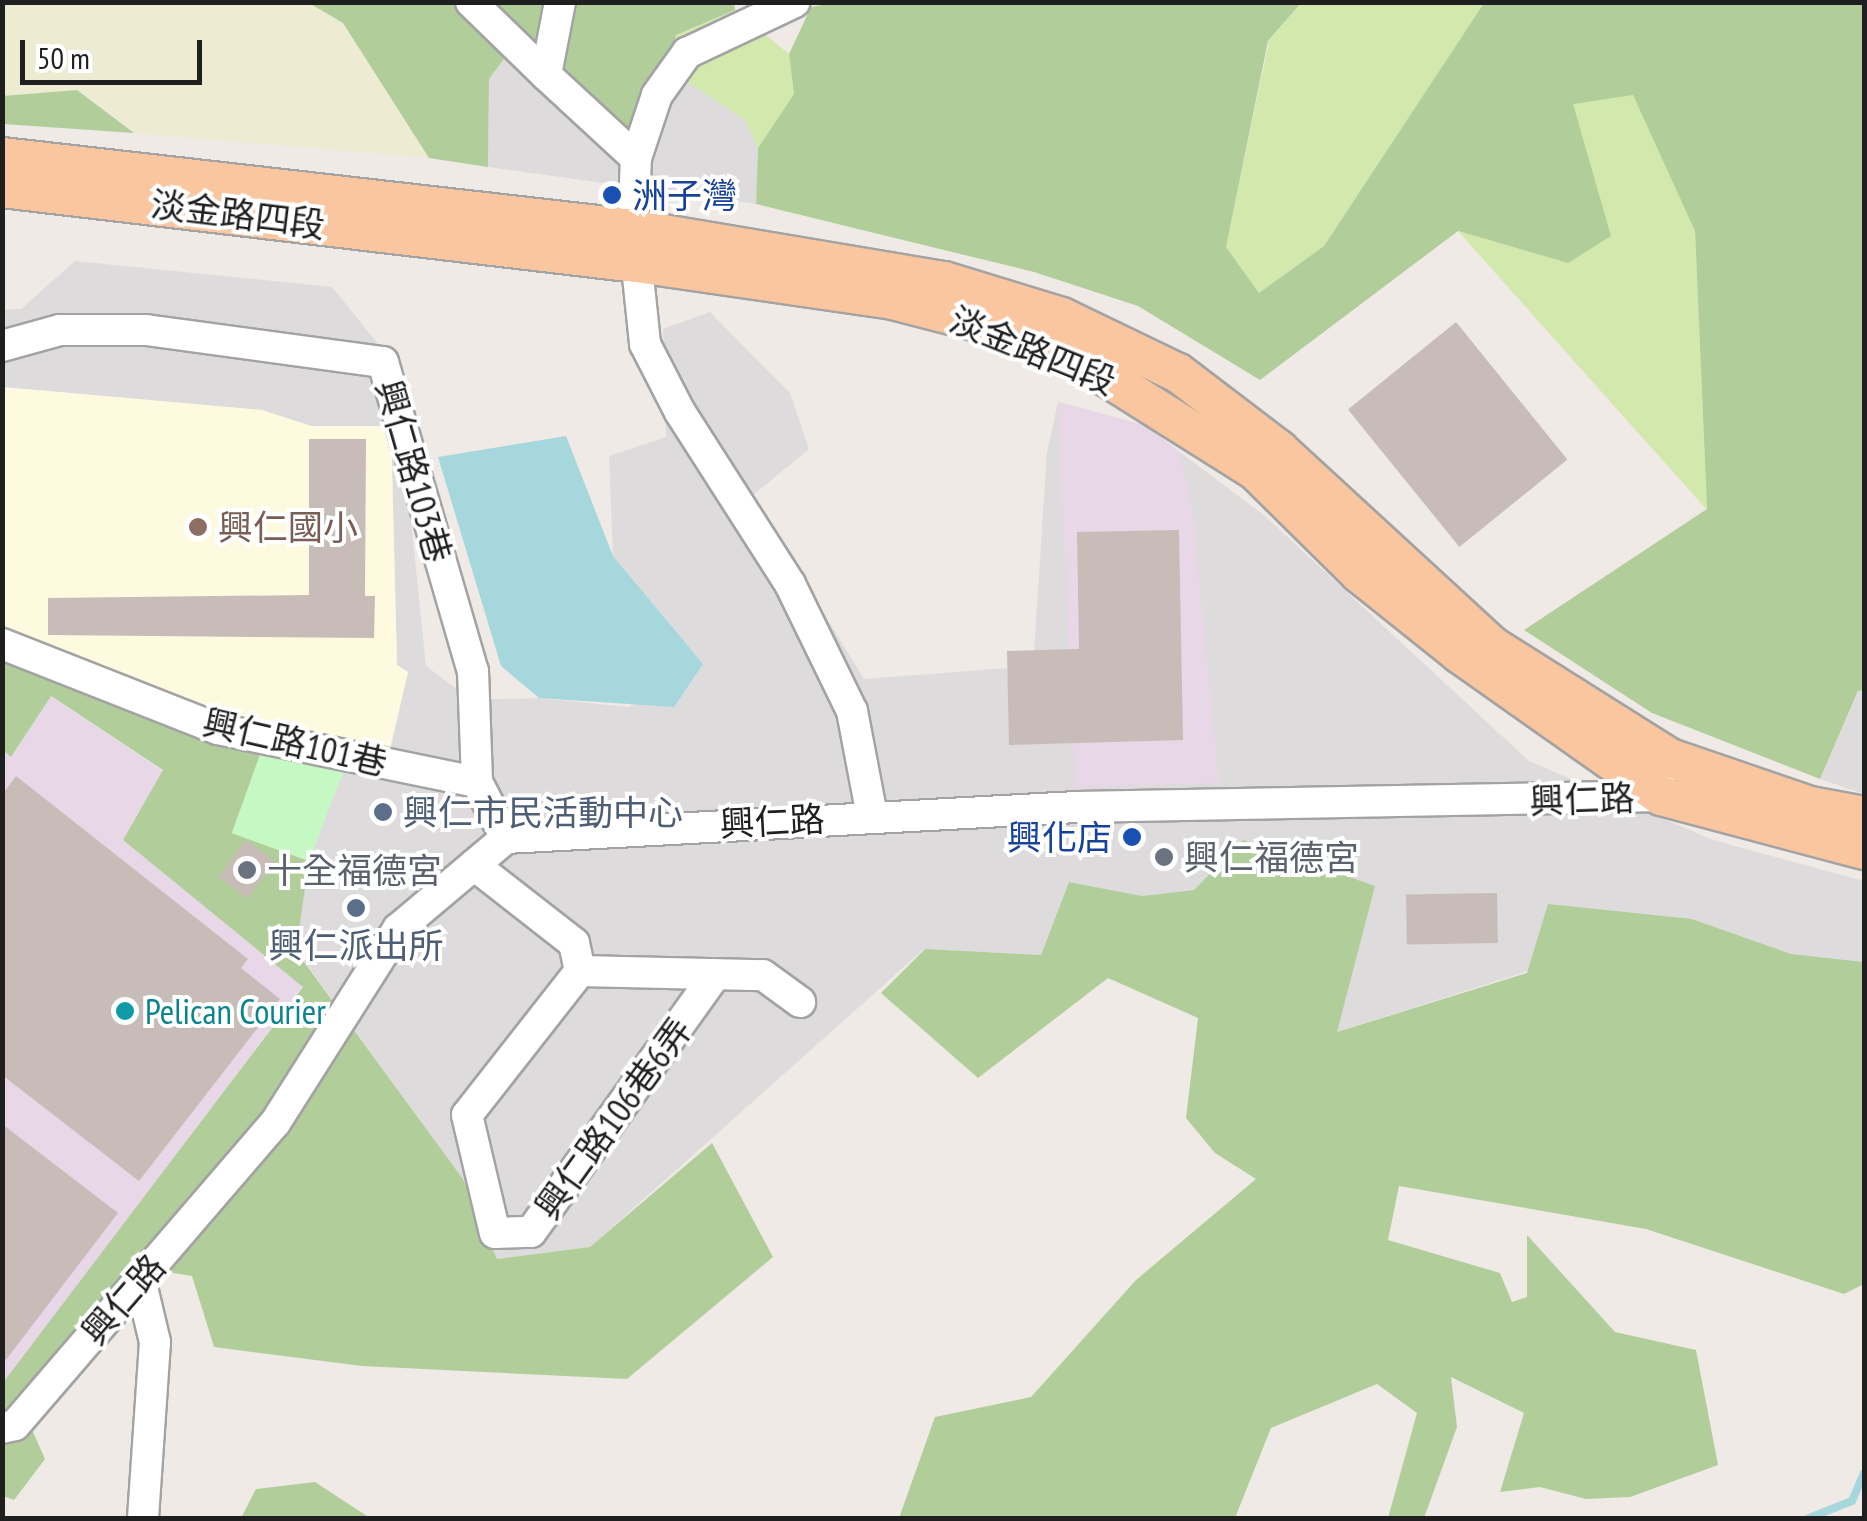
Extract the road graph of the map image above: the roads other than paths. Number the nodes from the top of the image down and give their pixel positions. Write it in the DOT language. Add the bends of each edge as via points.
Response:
graph roads {
  1 [pos="471,2"];
  2 [pos="560,2"];
  3 [pos="795,2"];
  4 [pos="546,75"];
  5 [pos="2,157"];
  6 [pos="636,158"];
  7 [pos="2,188"];
  8 [pos="635,246"];
  9 [pos="2,346"];
  10 [pos="2,644"];
  11 [pos="1670,758"];
  12 [pos="477,782"];
  13 [pos="1661,796"];
  14 [pos="872,816"];
  15 [pos="1864,816"];
  16 [pos="506,838"];
  17 [pos="1864,850"];
  18 [pos="474,866"];
  19 [pos="580,970"];
  20 [pos="716,974"];
  21 [pos="800,1002"];
  22 [pos="140,1279"];
  23 [pos="2,1428"];
  24 [pos="143,1518"];
  1 -- 4 [label="street"];
  2 -- 4 [label="street"];
  3 -- 6 [label="street" via="686,53 657,95"];
  4 -- 6 [label="street"];
  5 -- 8 [label="main road, 淡金路四段"];
  6 -- 8 [label="street"];
  7 -- 8 [label="main road, 淡金路四段"];
  8 -- 11 [label="main road, 淡金路四段" via="944,281 1062,317 1178,373 1279,450 1492,646"];
  8 -- 13 [label="main road, 淡金路四段" via="993,326 1086,364 1256,470 1388,596"];
  8 -- 14 [label="street" via="645,344 680,412 790,584 852,711"];
  9 -- 12 [label="street, 興仁路103巷" via="60,330 146,330 382,362 473,671"];
  10 -- 12 [label="street, 興仁路101巷" via="218,729"];
  11 -- 13 [label="street, 興仁路"];
  11 -- 15 [label="main road, 淡金路四段" via="1810,806"];
  12 -- 16 [label="street"];
  13 -- 14 [label="street, 興仁路"];
  13 -- 17 [label="main road, 淡金路四段"];
  14 -- 16 [label="street, 興仁路"];
  16 -- 18 [label="street, 興仁路"];
  18 -- 19 [label="street" via="574,943"];
  18 -- 22 [label="street, 興仁路" via="398,929 275,1123"];
  19 -- 20 [label="street"];
  19 -- 20 [label="street, 興仁路106巷6弄" via="467,1116 494,1233 531,1232"];
  20 -- 21 [label="street" via="763,975"];
  22 -- 23 [label="street, 興仁路" via="15,1425"];
  22 -- 24 [label="street" via="155,1342"];
}
